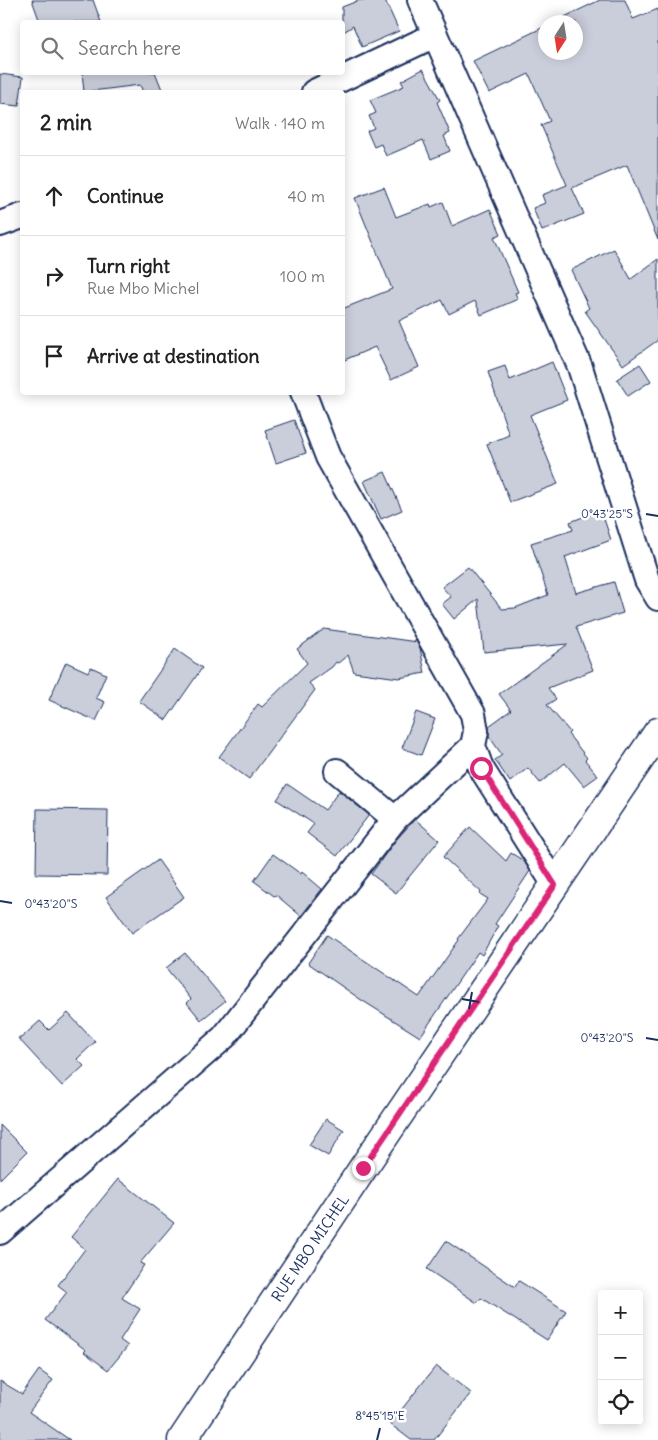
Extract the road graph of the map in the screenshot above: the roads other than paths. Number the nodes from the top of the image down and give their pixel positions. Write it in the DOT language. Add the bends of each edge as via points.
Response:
graph roads {
  1 [pos="420,0"];
  2 [pos="435,35"];
  3 [pos="318,90"];
  4 [pos="20,217"];
  5 [pos="0,224"];
  6 [pos="304,395"];
  7 [pos="658,598"];
  8 [pos="658,732"];
  9 [pos="473,746"];
  10 [pos="337,771"];
  11 [pos="395,819"];
  12 [pos="555,885"];
  13 [pos="0,1232"];
  14 [pos="182,1440"];
  1 -- 2 [label="street"];
  2 -- 3 [label="street"];
  2 -- 7 [label="street" via="580,367 648,580"];
  4 -- 5 [label="street"];
  6 -- 9 [label="street" via="328,457 473,714 476,731"];
  8 -- 12 [label="street, RUE MBO MICHEL"];
  9 -- 11 [label="street"];
  9 -- 12 [label="street" via="481,768"];
  10 -- 11 [label="street"];
  11 -- 13 [label="street" via="224,1037"];
  12 -- 14 [label="street, RUE MBO MICHEL"];
}
